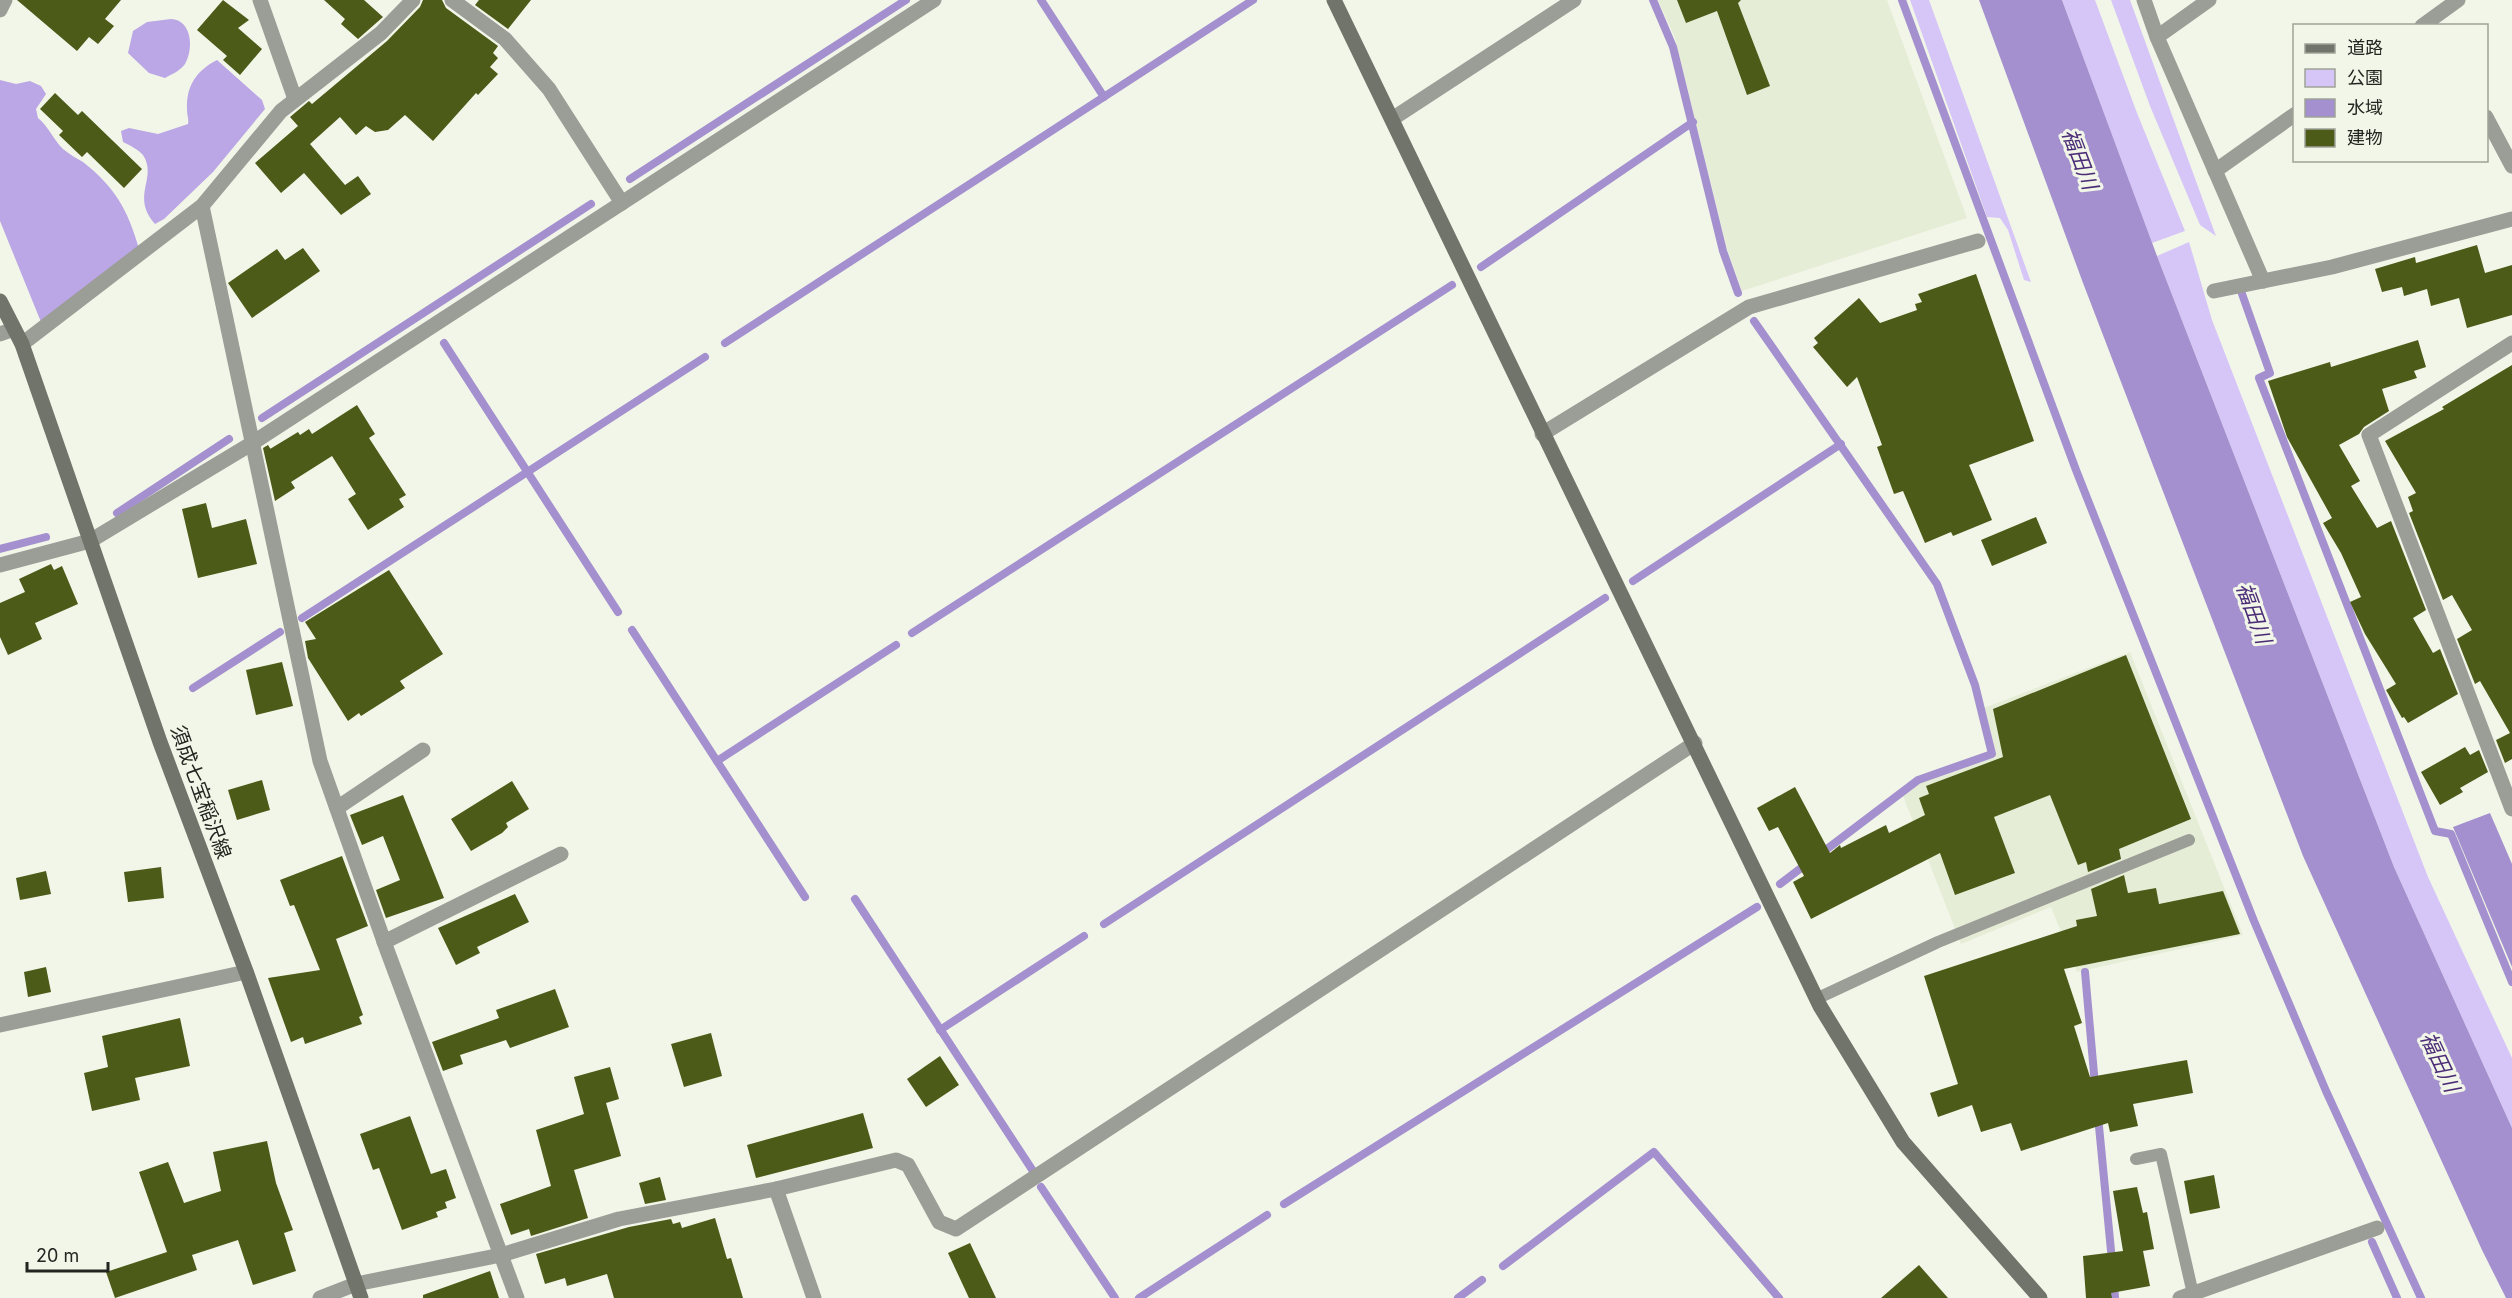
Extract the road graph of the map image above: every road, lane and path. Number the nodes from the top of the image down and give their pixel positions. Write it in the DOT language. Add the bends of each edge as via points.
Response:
graph roads {
  1 [pos="5,0"];
  2 [pos="260,0"];
  3 [pos="413,0"];
  4 [pos="452,0"];
  5 [pos="934,0"];
  6 [pos="1334,0"];
  7 [pos="1574,0"];
  8 [pos="2144,0"];
  9 [pos="2209,0"];
  10 [pos="2458,0"];
  11 [pos="0,10"];
  12 [pos="2431,23"];
  13 [pos="2157,37"];
  14 [pos="295,99"];
  15 [pos="2293,116"];
  16 [pos="1392,119"];
  17 [pos="2488,119"];
  18 [pos="2512,166"];
  19 [pos="2215,171"];
  20 [pos="622,203"];
  21 [pos="202,206"];
  22 [pos="2512,219"];
  23 [pos="1978,241"];
  24 [pos="2263,281"];
  25 [pos="2214,291"];
  26 [pos="0,302"];
  27 [pos="7,331"];
  28 [pos="2512,343"];
  29 [pos="22,344"];
  30 [pos="1542,434"];
  31 [pos="251,444"];
  32 [pos="90,541"];
  33 [pos="0,565"];
  34 [pos="1695,743"];
  35 [pos="423,750"];
  36 [pos="337,808"];
  37 [pos="2512,809"];
  38 [pos="2189,840"];
  39 [pos="561,854"];
  40 [pos="384,942"];
  41 [pos="246,972"];
  42 [pos="1816,999"];
  43 [pos="0,1025"];
  44 [pos="2136,1159"];
  45 [pos="776,1189"];
  46 [pos="2377,1228"];
  47 [pos="501,1255"];
  48 [pos="358,1291"];
  49 [pos="2186,1296"];
  50 [pos="320,1298"];
  51 [pos="517,1298"];
  52 [pos="814,1298"];
  53 [pos="2040,1298"];
  1 -- 11 [label="street"];
  2 -- 14 [label="street"];
  3 -- 14 [label="street" via="381,33"];
  4 -- 20 [label="street" via="506,39 549,89"];
  5 -- 20 [label="street"];
  6 -- 16 [label="street"];
  7 -- 16 [label="street"];
  8 -- 13 [label="street"];
  9 -- 13 [label="street"];
  10 -- 12 [label="street"];
  13 -- 19 [label="street"];
  14 -- 21 [label="street" via="280,111"];
  15 -- 19 [label="street"];
  16 -- 30 [label="street"];
  17 -- 18 [label="street"];
  19 -- 24 [label="street"];
  20 -- 31 [label="street"];
  21 -- 29 [label="street"];
  21 -- 31 [label="street"];
  22 -- 24 [label="street" via="2332,267"];
  23 -- 30 [label="street" via="1749,307"];
  24 -- 25 [label="street"];
  26 -- 27 [label="street, 須成七宝稲沢線"];
  27 -- 29 [label="street, 須成七宝稲沢線"];
  28 -- 37 [label="street" via="2369,435"];
  29 -- 32 [label="street, 須成七宝稲沢線"];
  30 -- 34 [label="street"];
  31 -- 32 [label="street"];
  31 -- 36 [label="street" via="320,761"];
  32 -- 33 [label="street"];
  32 -- 41 [label="street, 須成七宝稲沢線"];
  34 -- 42 [label="street"];
  34 -- 45 [label="street" via="956,1229 939,1222 908,1165 896,1160"];
  35 -- 36 [label="street"];
  36 -- 40 [label="street"];
  38 -- 42 [label="lane" via="1938,942"];
  39 -- 40 [label="street"];
  40 -- 47 [label="street"];
  41 -- 43 [label="street"];
  41 -- 48 [label="street, 須成七宝稲沢線"];
  42 -- 53 [label="street" via="1903,1142"];
  44 -- 49 [label="lane" via="2162,1154"];
  45 -- 47 [label="street" via="619,1219"];
  45 -- 52 [label="street"];
  46 -- 49 [label="street"];
  47 -- 48 [label="street"];
  47 -- 51 [label="street"];
  48 -- 50 [label="street"];
}
